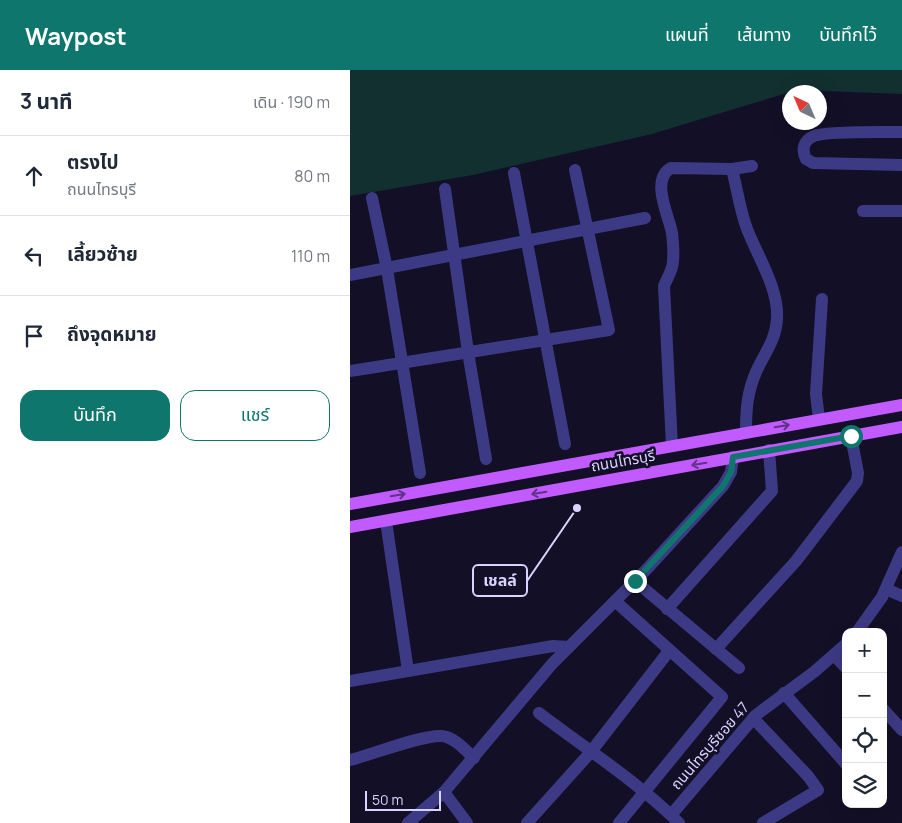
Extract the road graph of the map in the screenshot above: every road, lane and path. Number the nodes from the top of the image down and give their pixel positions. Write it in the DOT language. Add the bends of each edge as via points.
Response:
graph roads {
  1 [pos="902,132"];
  2 [pos="902,165"];
  3 [pos="752,166"];
  4 [pos="732,169"];
  5 [pos="575,170"];
  6 [pos="514,173"];
  7 [pos="445,189"];
  8 [pos="372,198"];
  9 [pos="863,211"];
  10 [pos="902,211"];
  11 [pos="645,218"];
  12 [pos="589,230"];
  13 [pos="526,242"];
  14 [pos="455,256"];
  15 [pos="386,269"];
  16 [pos="350,275"];
  17 [pos="822,299"];
  18 [pos="544,340"];
  19 [pos="468,352"];
  20 [pos="401,363"];
  21 [pos="350,370"];
  22 [pos="902,405"];
  23 [pos="819,419"];
  24 [pos="902,427"];
  25 [pos="746,432"];
  26 [pos="851,436"];
  27 [pos="565,444"];
  28 [pos="672,446"];
  29 [pos="769,450"];
  30 [pos="733,457"];
  31 [pos="486,459"];
  32 [pos="420,473"];
  33 [pos="350,504"];
  34 [pos="386,521"];
  35 [pos="350,527"];
  36 [pos="902,552"];
  37 [pos="635,581"];
  38 [pos="886,589"];
  39 [pos="902,596"];
  40 [pos="615,601"];
  41 [pos="667,609"];
  42 [pos="860,628"];
  43 [pos="569,647"];
  44 [pos="842,648"];
  45 [pos="716,649"];
  46 [pos="669,650"];
  47 [pos="834,655"];
  48 [pos="842,664"];
  49 [pos="739,668"];
  50 [pos="408,671"];
  51 [pos="350,681"];
  52 [pos="784,693"];
  53 [pos="539,713"];
  54 [pos="887,713"];
  55 [pos="753,718"];
  56 [pos="902,730"];
  57 [pos="590,753"];
  58 [pos="474,758"];
  59 [pos="350,760"];
  60 [pos="845,763"];
  61 [pos="444,792"];
  62 [pos="646,792"];
  63 [pos="675,819"];
  64 [pos="408,823"];
  65 [pos="467,823"];
  66 [pos="527,823"];
  67 [pos="619,823"];
  68 [pos="763,823"];
  1 -- 2 [label="street" via="818,134 805,142 804,147 804,156 813,163"];
  3 -- 4 [label="street"];
  4 -- 25 [label="street" via="746,227 778,311 771,345 748,392"];
  4 -- 28 [label="street" via="671,168 661,182 665,216 672,233 673,262 664,286"];
  5 -- 12 [label="street"];
  6 -- 13 [label="street"];
  7 -- 14 [label="street"];
  8 -- 15 [label="street"];
  9 -- 10 [label="street"];
  11 -- 12 [label="street"];
  12 -- 13 [label="street"];
  12 -- 18 [label="street" via="609,330"];
  13 -- 14 [label="street"];
  13 -- 18 [label="street"];
  14 -- 15 [label="street"];
  14 -- 19 [label="street"];
  15 -- 16 [label="street"];
  15 -- 20 [label="street"];
  17 -- 23 [label="street" via="816,394"];
  18 -- 19 [label="street"];
  18 -- 27 [label="street"];
  19 -- 20 [label="street"];
  19 -- 31 [label="street"];
  20 -- 21 [label="street"];
  20 -- 32 [label="street"];
  22 -- 23 [label="main road, ถนนไทรบุรี"];
  25 -- 23 [label="main road, ถนนไทรบุรี, one-way"];
  24 -- 26 [label="main road, ถนนไทรบุรี"];
  25 -- 28 [label="main road, ถนนไทรบุรี"];
  26 -- 29 [label="main road, ถนนไทรบุรี"];
  26 -- 45 [label="street" via="857,481 796,560"];
  33 -- 28 [label="main road, ถนนไทรบุรี, one-way"];
  29 -- 30 [label="main road, ถนนไทรบุรี"];
  29 -- 41 [label="street" via="772,491"];
  30 -- 34 [label="main road, ถนนไทรบุรี, one-way"];
  30 -- 37 [label="street" via="731,472 723,486"];
  34 -- 35 [label="main road, ถนนไทรบุรี"];
  34 -- 50 [label="street"];
  36 -- 38 [label="street"];
  37 -- 40 [label="street"];
  37 -- 41 [label="street"];
  38 -- 39 [label="street"];
  38 -- 42 [label="street"];
  40 -- 43 [label="street"];
  40 -- 46 [label="street"];
  41 -- 45 [label="street"];
  43 -- 50 [label="street" via="553,646"];
  43 -- 58 [label="street"];
  44 -- 47 [label="street, ถนนไทรบุรีซอย 47"];
  45 -- 49 [label="street"];
  46 -- 57 [label="street"];
  46 -- 62 [label="street" via="722,697"];
  47 -- 48 [label="street"];
  47 -- 52 [label="street, ถนนไทรบุรีซอย 47"];
  50 -- 51 [label="street"];
  52 -- 55 [label="street, ถนนไทรบุรีซอย 47"];
  52 -- 60 [label="street"];
  53 -- 57 [label="street"];
  54 -- 56 [label="street"];
  55 -- 63 [label="street, ถนนไทรบุรีซอย 47"];
  55 -- 68 [label="street" via="818,790"];
  57 -- 62 [label="street"];
  57 -- 66 [label="street"];
  58 -- 59 [label="street" via="442,736"];
  58 -- 61 [label="street"];
  61 -- 64 [label="street"];
  61 -- 65 [label="street"];
  62 -- 63 [label="street"];
  62 -- 67 [label="street"];
}
